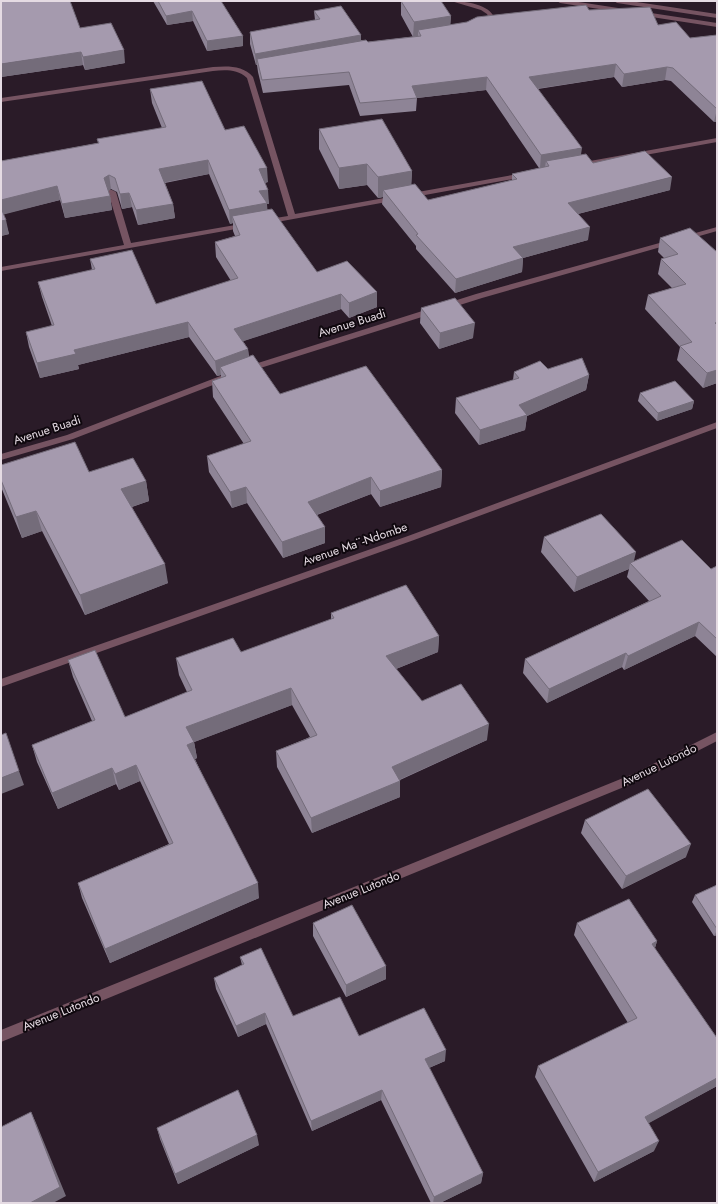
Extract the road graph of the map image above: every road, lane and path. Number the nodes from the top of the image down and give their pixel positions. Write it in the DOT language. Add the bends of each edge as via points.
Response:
graph roads {
  1 [pos="454,1"];
  2 [pos="560,1"];
  3 [pos="617,1"];
  4 [pos="717,16"];
  5 [pos="717,24"];
  6 [pos="474,28"];
  7 [pos="1,100"];
  8 [pos="717,140"];
  9 [pos="568,167"];
  10 [pos="536,173"];
  11 [pos="112,192"];
  12 [pos="292,217"];
  13 [pos="717,229"];
  14 [pos="128,246"];
  15 [pos="1,269"];
  16 [pos="717,425"];
  17 [pos="1,457"];
  18 [pos="1,683"];
  19 [pos="717,736"];
  20 [pos="1,1036"];
  1 -- 6 [label="street" via="490,13 492,19"];
  2 -- 5 [label="street"];
  3 -- 4 [label="street"];
  7 -- 12 [label="street" via="213,69 248,70"];
  8 -- 9 [label="street"];
  10 -- 12 [label="street"];
  11 -- 14 [label="street"];
  12 -- 14 [label="street"];
  13 -- 17 [label="street, Avenue Buadi" via="478,296 267,362 70,437"];
  14 -- 15 [label="street"];
  16 -- 18 [label="street, Avenue Ma¨-Ndombe" via="411,538"];
  19 -- 20 [label="street, Avenue Lutondo" via="637,777"];
}
